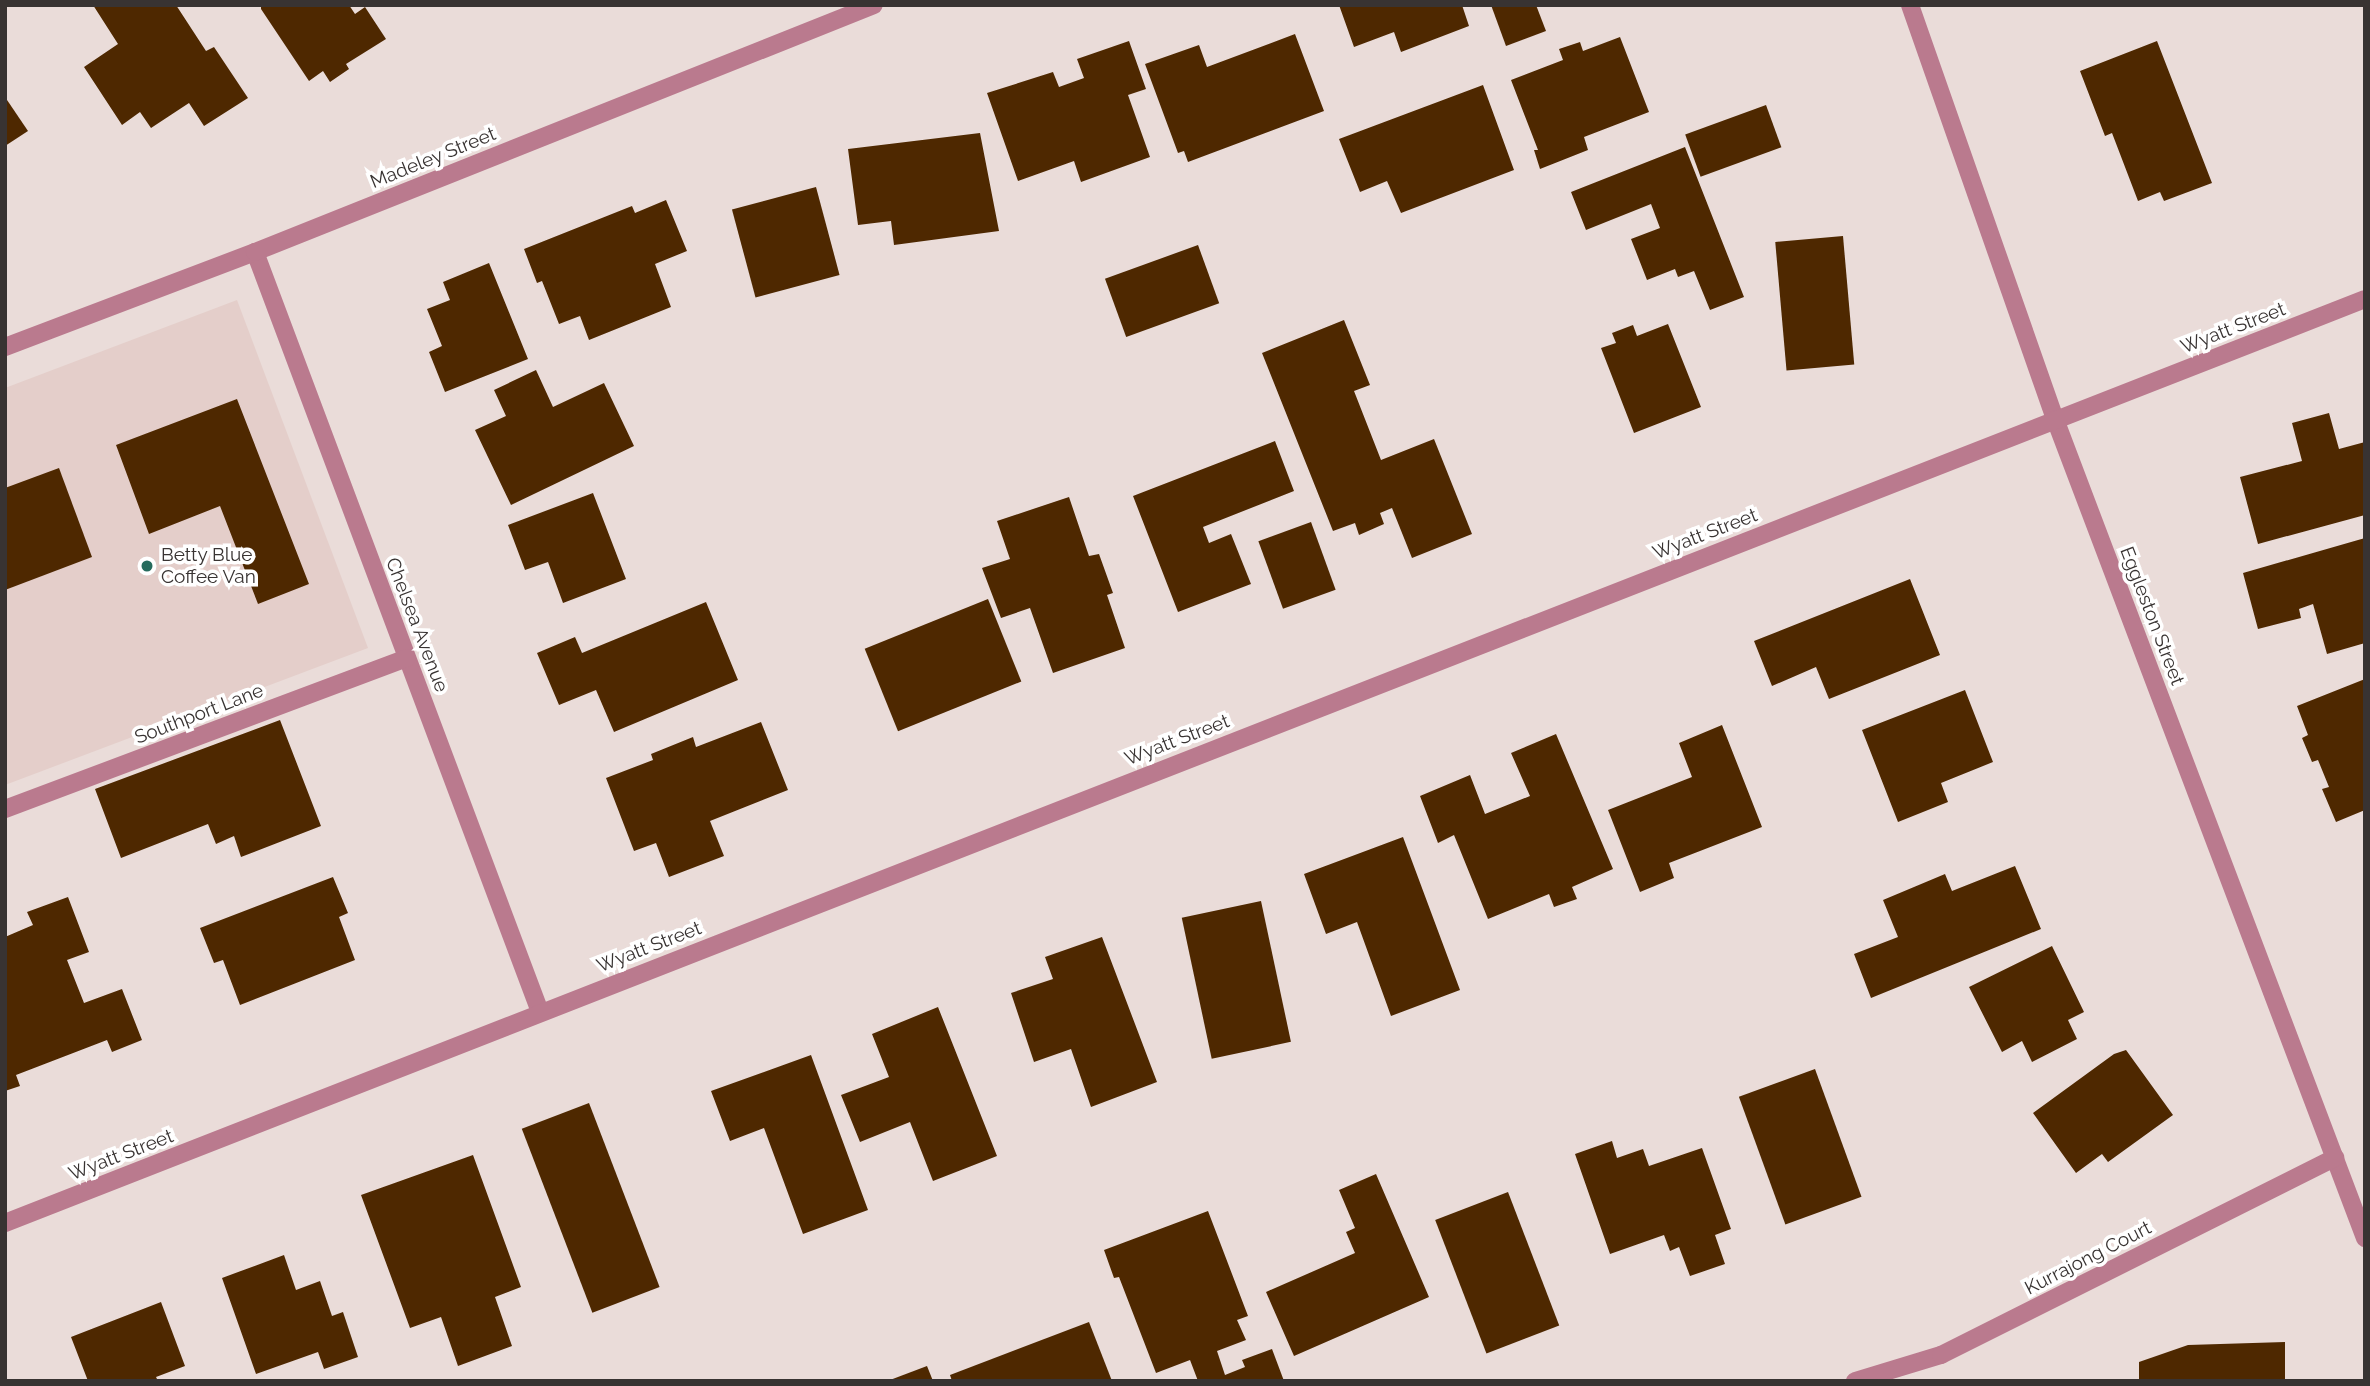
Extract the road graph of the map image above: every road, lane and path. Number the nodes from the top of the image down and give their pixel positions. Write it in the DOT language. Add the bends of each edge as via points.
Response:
graph roads {
  1 [pos="874,5"];
  2 [pos="1910,5"];
  3 [pos="254,252"];
  4 [pos="2365,299"];
  5 [pos="5,347"];
  6 [pos="2055,419"];
  7 [pos="407,658"];
  8 [pos="5,809"];
  9 [pos="540,1012"];
  10 [pos="2335,1158"];
  11 [pos="2359,1207"];
  12 [pos="5,1223"];
  13 [pos="2365,1238"];
  14 [pos="1855,1381"];
  1 -- 3 [label="street, Madeley Street"];
  2 -- 6 [label="street, Eggleston Street"];
  3 -- 5 [label="street, Madeley Street"];
  3 -- 7 [label="street, Chelsea Avenue"];
  4 -- 6 [label="street, Wyatt Street"];
  6 -- 9 [label="street, Wyatt Street"];
  6 -- 10 [label="street, Eggleston Street"];
  7 -- 8 [label="street, Southport Lane"];
  7 -- 9 [label="street, Chelsea Avenue"];
  9 -- 12 [label="street, Wyatt Street"];
  10 -- 11 [label="street, Eggleston Street"];
  10 -- 14 [label="street, Kurrajong Court" via="1941,1354"];
  11 -- 13 [label="street, Eggleston Street"];
}
